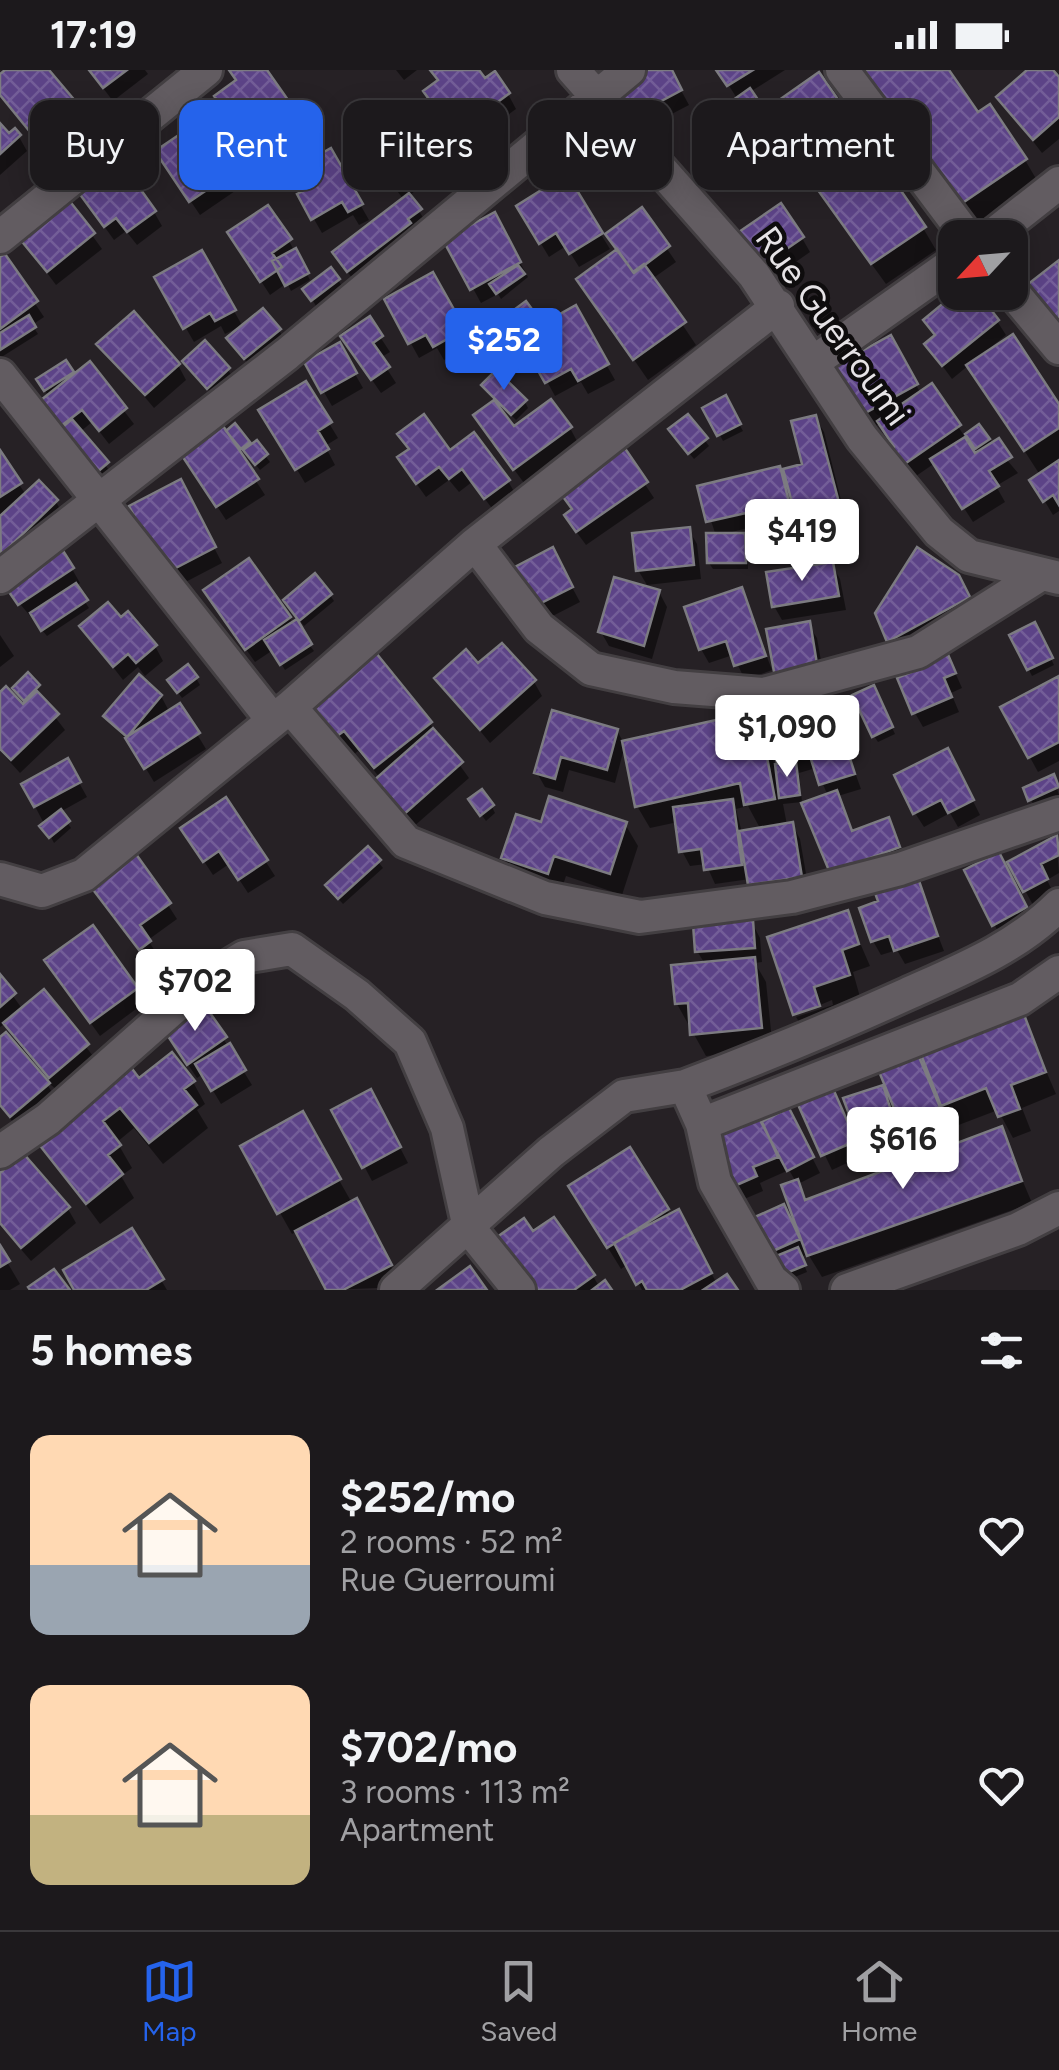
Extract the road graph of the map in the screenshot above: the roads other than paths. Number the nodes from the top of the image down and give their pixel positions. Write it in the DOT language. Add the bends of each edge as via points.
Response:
graph roads {
  1 [pos="206,70"];
  2 [pos="573,70"];
  3 [pos="629,70"];
  4 [pos="842,70"];
  5 [pos="593,98"];
  6 [pos="1059,183"];
  7 [pos="954,220"];
  8 [pos="1012,220"];
  9 [pos="0,237"];
  10 [pos="938,274"];
  11 [pos="778,306"];
  12 [pos="1027,310"];
  13 [pos="1059,348"];
  14 [pos="814,361"];
  15 [pos="0,375"];
  16 [pos="99,500"];
  17 [pos="476,544"];
  18 [pos="0,576"];
  19 [pos="1050,576"];
  20 [pos="281,713"];
  21 [pos="1059,814"];
  22 [pos="0,879"];
  23 [pos="1059,905"];
  24 [pos="1059,972"];
  25 [pos="685,1086"];
  26 [pos="702,1124"];
  27 [pos="0,1152"];
  28 [pos="1059,1208"];
  29 [pos="469,1228"];
  30 [pos="396,1290"];
  31 [pos="518,1290"];
  32 [pos="783,1290"];
  33 [pos="847,1290"];
  1 -- 9 [label="street"];
  2 -- 5 [label="street, Rue Guerroumi"];
  3 -- 5 [label="street"];
  4 -- 7 [label="street"];
  5 -- 11 [label="street, Rue Guerroumi"];
  5 -- 16 [label="street" via="287,354"];
  6 -- 8 [label="street"];
  10 -- 14 [label="street"];
  11 -- 14 [label="street, Rue Guerroumi"];
  11 -- 17 [label="street"];
  12 -- 13 [label="street"];
  14 -- 19 [label="street, Rue Guerroumi" via="862,438 939,532 969,556"];
  15 -- 16 [label="street"];
  16 -- 18 [label="street"];
  16 -- 20 [label="street"];
  17 -- 19 [label="street" via="540,628 591,669 674,687 764,694 918,652"];
  17 -- 20 [label="street"];
  20 -- 21 [label="street" via="406,842 545,898 640,917 792,896 900,869"];
  20 -- 22 [label="street" via="84,875 42,891"];
  23 -- 25 [label="street" via="1028,936 804,1041"];
  24 -- 26 [label="street" via="1020,999"];
  25 -- 26 [label="street"];
  25 -- 29 [label="street" via="624,1096"];
  26 -- 32 [label="street" via="715,1182"];
  27 -- 29 [label="street" via="48,1119 204,981 244,957 292,949 410,1042 447,1128"];
  28 -- 33 [label="street"];
  29 -- 30 [label="street"];
  29 -- 31 [label="street"];
}
